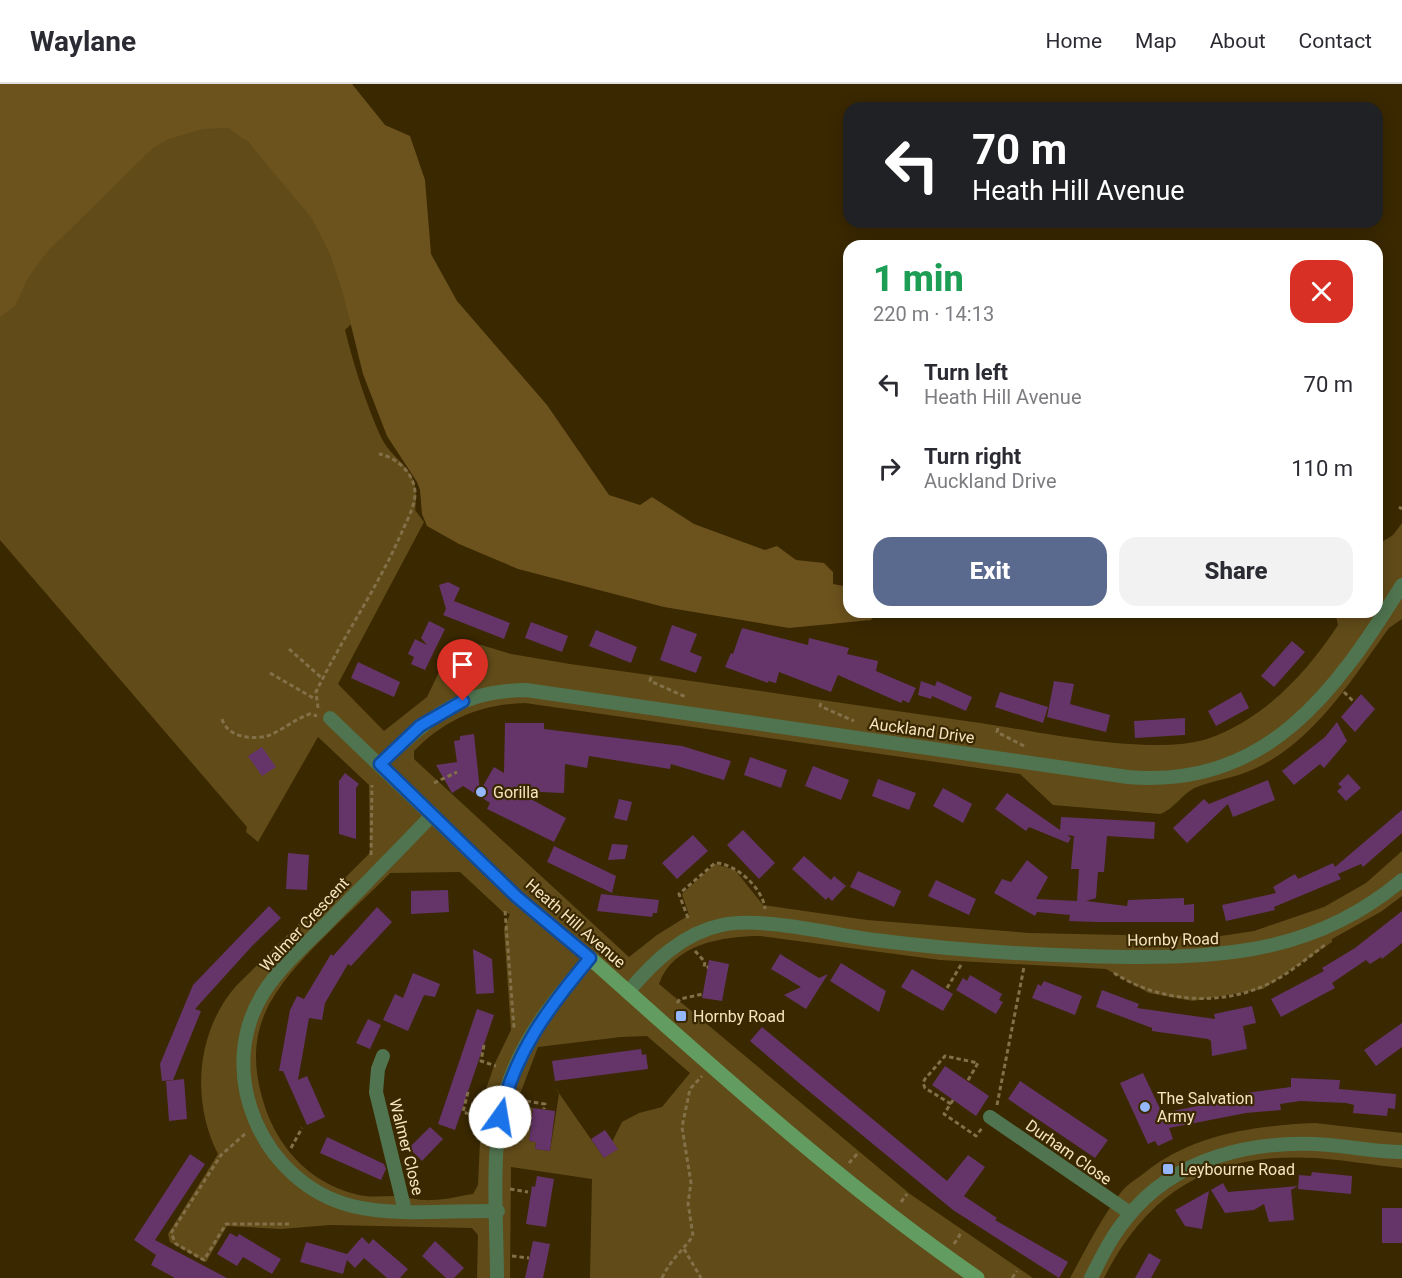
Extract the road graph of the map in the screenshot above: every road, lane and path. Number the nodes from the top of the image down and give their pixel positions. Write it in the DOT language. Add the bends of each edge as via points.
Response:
graph roads {
  1 [pos="379,454"];
  2 [pos="1401,590"];
  3 [pos="1383,615"];
  4 [pos="1381,618"];
  5 [pos="290,649"];
  6 [pos="270,673"];
  7 [pos="651,677"];
  8 [pos="322,679"];
  9 [pos="1341,689"];
  10 [pos="315,699"];
  11 [pos="690,700"];
  12 [pos="1354,702"];
  13 [pos="821,703"];
  14 [pos="316,706"];
  15 [pos="315,716"];
  16 [pos="330,718"];
  17 [pos="222,719"];
  18 [pos="860,723"];
  19 [pos="998,728"];
  20 [pos="1031,748"];
  21 [pos="380,764"];
  22 [pos="458,772"];
  23 [pos="434,783"];
  24 [pos="372,785"];
  25 [pos="433,814"];
  26 [pos="371,856"];
  27 [pos="1402,880"];
  28 [pos="765,909"];
  29 [pos="505,911"];
  30 [pos="688,918"];
  31 [pos="1329,940"];
  32 [pos="691,947"];
  33 [pos="1026,954"];
  34 [pos="590,958"];
  35 [pos="964,958"];
  36 [pos="1114,966"];
  37 [pos="708,967"];
  38 [pos="947,988"];
  39 [pos="628,992"];
  40 [pos="703,993"];
  41 [pos="677,1003"];
  42 [pos="514,1028"];
  43 [pos="484,1045"];
  44 [pos="383,1056"];
  45 [pos="711,1065"];
  46 [pos="496,1066"];
  47 [pos="967,1082"];
  48 [pos="468,1092"];
  49 [pos="514,1100"];
  50 [pos="544,1110"];
  51 [pos="990,1117"];
  52 [pos="483,1118"];
  53 [pos="511,1121"];
  54 [pos="531,1124"];
  55 [pos="257,1126"];
  56 [pos="302,1128"];
  57 [pos="1402,1152"];
  58 [pos="279,1160"];
  59 [pos="508,1188"];
  60 [pos="528,1192"];
  61 [pos="405,1211"];
  62 [pos="498,1211"];
  63 [pos="1130,1213"];
  64 [pos="289,1224"];
  65 [pos="684,1249"];
  66 [pos="507,1256"];
  67 [pos="530,1258"];
  68 [pos="1017,1270"];
  69 [pos="497,1278"];
  70 [pos="662,1278"];
  71 [pos="700,1278"];
  72 [pos="977,1278"];
  73 [pos="1012,1278"];
  74 [pos="1091,1278"];
  1 -- 8 [label="path" via="397,460 411,480 413,505 388,564"];
  2 -- 3 [label="street, Auckland Drive"];
  4 -- 21 [label="street, Auckland Drive" via="1344,669 1303,717 1279,738 1252,755 1192,776 1128,777 526,690 479,696 449,707 409,735"];
  5 -- 8 [label="path"];
  6 -- 10 [label="path"];
  7 -- 11 [label="path" via="650,681"];
  8 -- 10 [label="path"];
  9 -- 12 [label="path"];
  10 -- 14 [label="path"];
  13 -- 18 [label="path" via="820,706"];
  15 -- 17 [label="path" via="300,717 265,736 247,738 230,731"];
  16 -- 21 [label="street, Heath Hill Avenue"];
  19 -- 20 [label="path" via="997,732"];
  21 -- 25 [label="street, Heath Hill Avenue"];
  22 -- 23 [label="path"];
  24 -- 26 [label="path"];
  25 -- 34 [label="street, Heath Hill Avenue" via="517,897"];
  25 -- 55 [label="street, Walmer Crescent" via="297,952 256,1005 245,1037 243,1071"];
  27 -- 33 [label="street, Hornby Road" via="1333,926 1242,953 1161,957"];
  28 -- 30 [label="path" via="754,888 737,869 715,862 679,894"];
  29 -- 42 [label="path"];
  31 -- 36 [label="path" via="1268,984 1210,997 1190,999 1150,991 1114,973"];
  32 -- 37 [label="path" via="705,962 704,967"];
  33 -- 39 [label="street, Hornby Road" via="920,946 731,923 701,931 671,948"];
  33 -- 51 [label="path" via="999,1102"];
  34 -- 39 [label="street, Heath Hill Avenue"];
  34 -- 62 [label="street" via="541,1019 510,1078 499,1127"];
  35 -- 38 [label="path"];
  39 -- 45 [label="street, Heath Hill Avenue"];
  40 -- 41 [label="path"];
  43 -- 46 [label="path" via="481,1061"];
  44 -- 61 [label="street, Walmer Close" via="376,1092"];
  45 -- 65 [label="path" via="690,1089 683,1120 693,1224 693,1236"];
  45 -- 72 [label="street, Heath Hill Avenue" via="900,1224"];
  47 -- 51 [label="path" via="978,1063 945,1056 923,1083 925,1088 952,1102 944,1114 976,1136"];
  48 -- 52 [label="path" via="463,1112"];
  49 -- 50 [label="path" via="545,1104"];
  51 -- 63 [label="street, Durham Close"];
  53 -- 54 [label="path"];
  55 -- 58 [label="street, Walmer Crescent"];
  55 -- 64 [label="path" via="221,1155 171,1233 176,1244 204,1260 226,1224"];
  56 -- 58 [label="path"];
  57 -- 63 [label="street" via="1302,1144 1235,1151 1181,1172 1156,1188"];
  58 -- 61 [label="street, Walmer Crescent" via="307,1184 340,1202 361,1208"];
  59 -- 60 [label="path"];
  61 -- 62 [label="street, Walmer Crescent"];
  62 -- 69 [label="street"];
  63 -- 74 [label="street"];
  65 -- 70 [label="path" via="667,1265"];
  65 -- 71 [label="path"];
  66 -- 67 [label="path"];
  68 -- 73 [label="path"];
}
